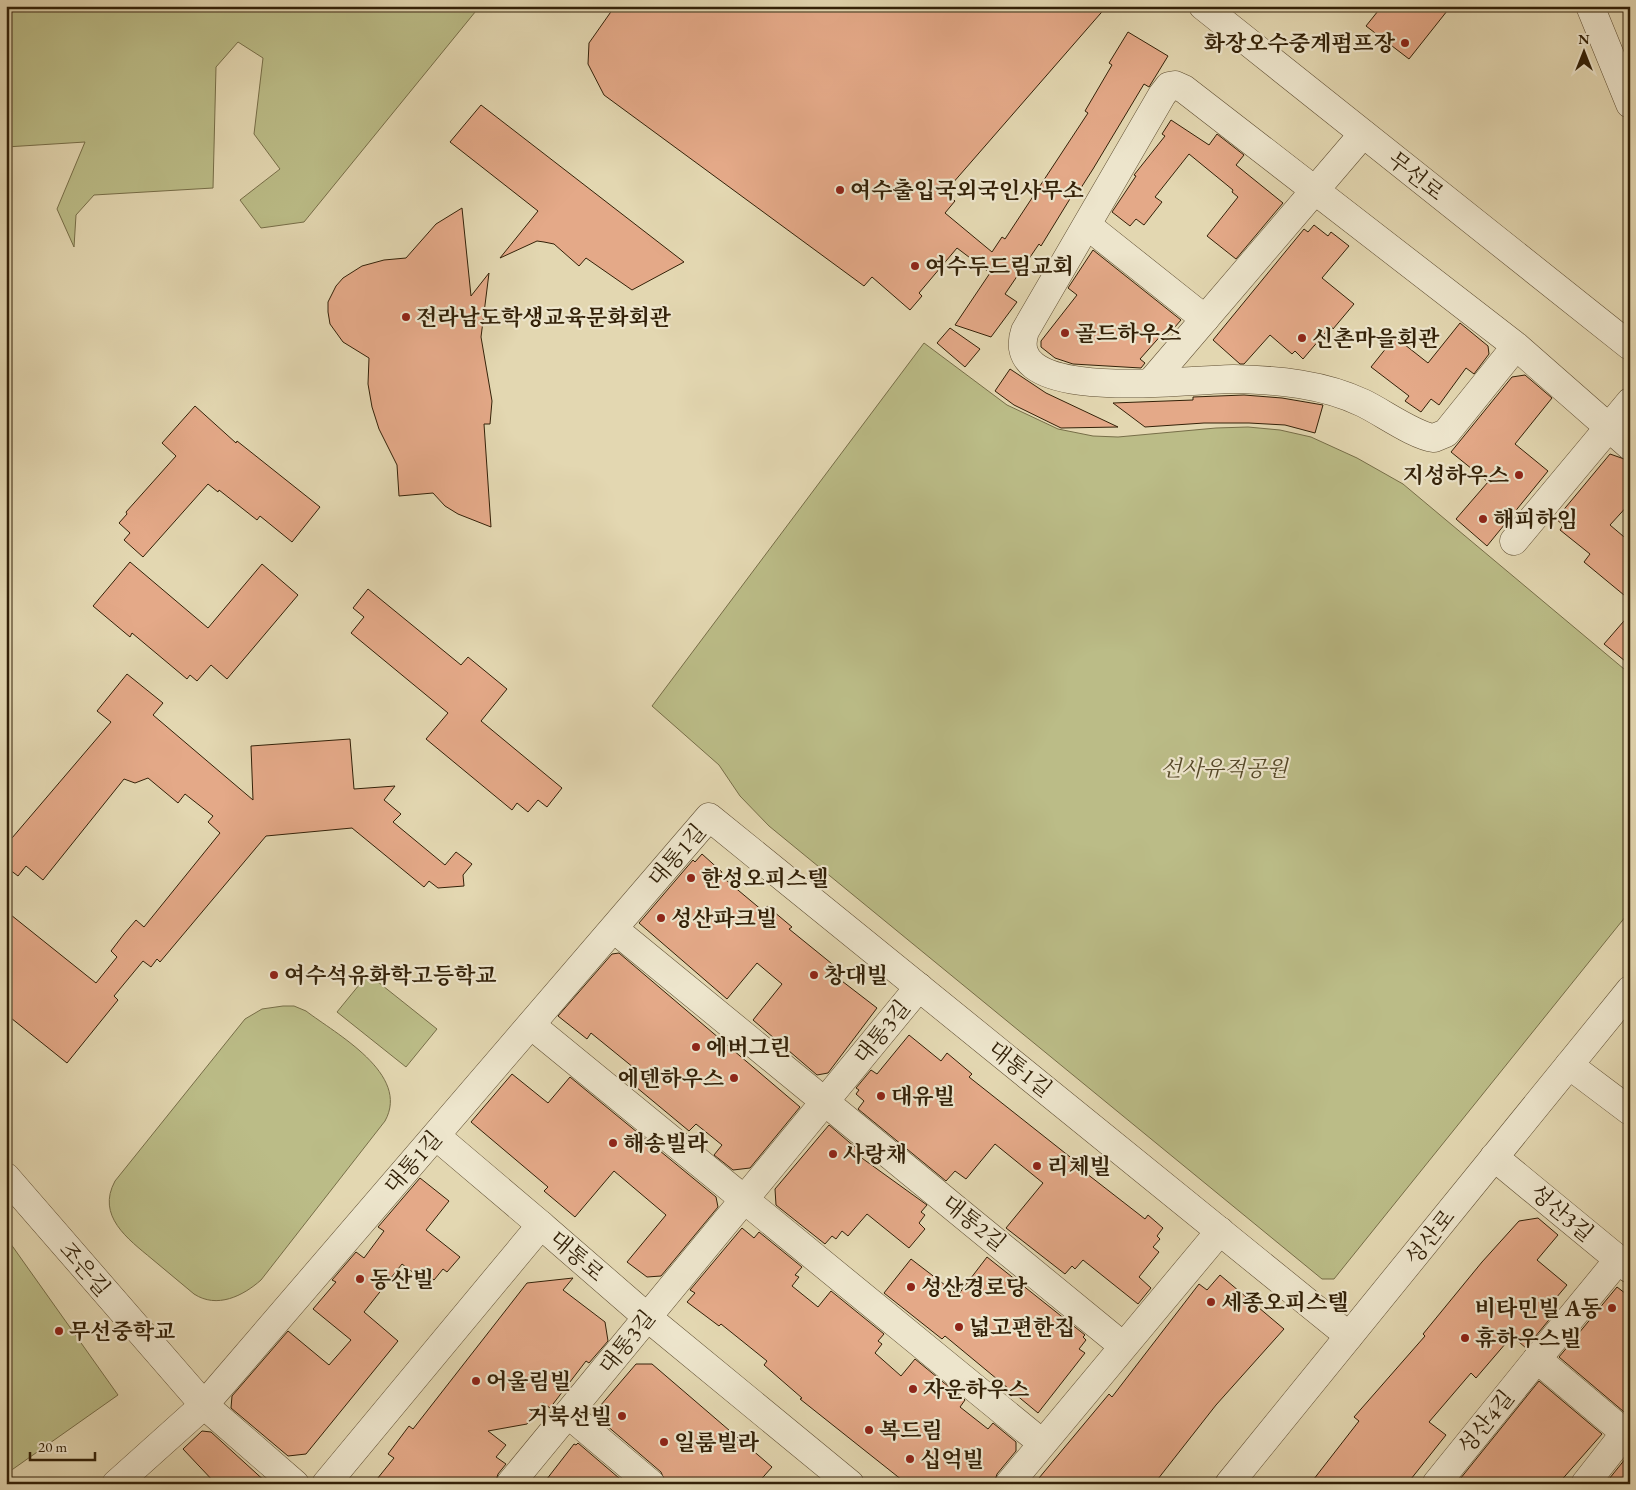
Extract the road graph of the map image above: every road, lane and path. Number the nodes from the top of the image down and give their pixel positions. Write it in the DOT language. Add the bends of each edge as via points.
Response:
graph roads {
  1 [pos="1203,6"];
  2 [pos="1590,6"];
  3 [pos="1630,104"];
  4 [pos="1363,134"];
  5 [pos="1315,190"];
  6 [pos="1088,226"];
  7 [pos="1205,319"];
  8 [pos="1516,346"];
  9 [pos="1630,346"];
  10 [pos="1151,382"];
  11 [pos="1630,402"];
  12 [pos="1608,427"];
  13 [pos="1630,446"];
  14 [pos="1514,541"];
  15 [pos="614,929"];
  16 [pos="919,987"];
  17 [pos="1630,990"];
  18 [pos="531,1025"];
  19 [pos="1569,1064"];
  20 [pos="825,1101"];
  21 [pos="1630,1111"];
  22 [pos="436,1136"];
  23 [pos="1494,1157"];
  24 [pos="6,1177"];
  25 [pos="744,1199"];
  26 [pos="540,1225"];
  27 [pos="1220,1231"];
  28 [pos="1624,1264"];
  29 [pos="647,1317"];
  30 [pos="1350,1336"];
  31 [pos="1123,1346"];
  32 [pos="1537,1360"];
  33 [pos="204,1406"];
  34 [pos="568,1414"];
  35 [pos="1628,1435"];
  36 [pos="1042,1443"];
  37 [pos="116,1484"];
  38 [pos="294,1484"];
  39 [pos="326,1484"];
  40 [pos="510,1484"];
  41 [pos="651,1484"];
  42 [pos="850,1484"];
  43 [pos="1008,1484"];
  44 [pos="1230,1484"];
  45 [pos="1436,1484"];
  46 [pos="1585,1484"];
  1 -- 4 [label="street, 무선로"];
  2 -- 3 [label="street"];
  4 -- 5 [label="street"];
  4 -- 9 [label="street, 무선로"];
  5 -- 6 [label="street" via="1184,90 1172,85 1162,94"];
  5 -- 7 [label="street"];
  5 -- 8 [label="street"];
  6 -- 7 [label="street"];
  6 -- 10 [label="street" via="1025,331 1022,350 1033,364 1068,379 1107,385"];
  7 -- 10 [label="street"];
  8 -- 10 [label="street" via="1446,433 1434,438 1421,435 1361,402 1306,385 1232,379"];
  8 -- 12 [label="street"];
  11 -- 12 [label="street"];
  12 -- 13 [label="street"];
  12 -- 14 [label="street"];
  15 -- 16 [label="street, 대통1길" via="709,817"];
  15 -- 18 [label="street, 대통1길"];
  15 -- 20 [label="street"];
  16 -- 20 [label="street, 대통3길"];
  16 -- 27 [label="street, 대통1길"];
  17 -- 19 [label="street, 성산로"];
  18 -- 22 [label="street, 대통1길"];
  18 -- 25 [label="street"];
  19 -- 21 [label="street"];
  19 -- 23 [label="street, 성산로"];
  20 -- 25 [label="street, 대통3길"];
  20 -- 31 [label="street, 대통2길"];
  22 -- 26 [label="street"];
  22 -- 33 [label="street, 대통1길"];
  23 -- 28 [label="street, 성산3길"];
  23 -- 30 [label="street, 성산로"];
  24 -- 33 [label="street, 조은길"];
  25 -- 29 [label="street, 대통3길"];
  25 -- 36 [label="street"];
  26 -- 29 [label="street, 대통로"];
  26 -- 39 [label="street, 대통로"];
  27 -- 30 [label="street, 대통1길"];
  27 -- 31 [label="street"];
  28 -- 32 [label="street, 성산4길"];
  29 -- 34 [label="street, 대통3길"];
  29 -- 42 [label="street, 대통로"];
  30 -- 44 [label="street, 성산로"];
  31 -- 36 [label="street"];
  32 -- 35 [label="street"];
  32 -- 45 [label="street, 성산4길"];
  33 -- 37 [label="street, 대통1길"];
  33 -- 38 [label="street, 조은길"];
  34 -- 40 [label="street, 대통3길"];
  34 -- 41 [label="street"];
  35 -- 46 [label="street"];
  36 -- 43 [label="street"];
}
